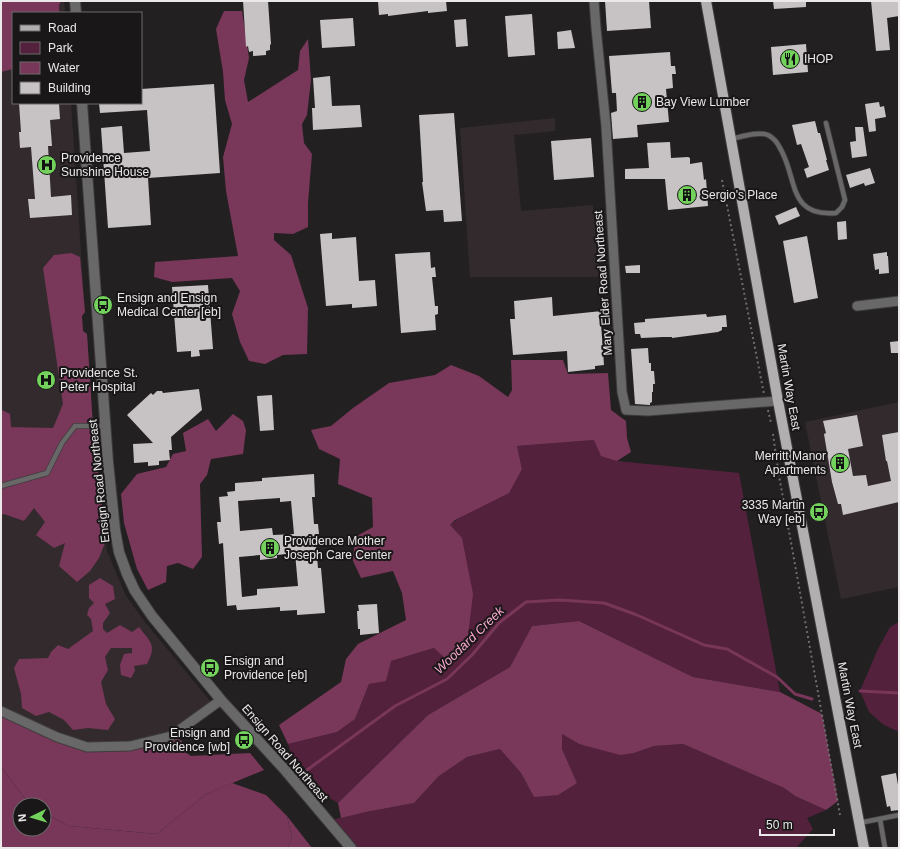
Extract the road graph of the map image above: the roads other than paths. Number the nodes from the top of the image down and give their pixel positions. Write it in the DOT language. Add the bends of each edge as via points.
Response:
graph roads {
  1 [pos="75,1"];
  2 [pos="594,1"];
  3 [pos="706,1"];
  4 [pos="76,12"];
  5 [pos="82,104"];
  6 [pos="826,123"];
  7 [pos="731,139"];
  8 [pos="899,302"];
  9 [pos="857,306"];
  10 [pos="778,401"];
  11 [pos="105,426"];
  12 [pos="1,486"];
  13 [pos="221,700"];
  14 [pos="1,711"];
  15 [pos="899,815"];
  16 [pos="880,819"];
  17 [pos="859,823"];
  18 [pos="351,848"];
  19 [pos="864,848"];
  20 [pos="886,848"];
  1 -- 4 [label="street"];
  2 -- 10 [label="street, Mary Elder Road Northeast" via="606,126 622,392 626,410 648,411"];
  3 -- 7 [label="main road, Martin Way East"];
  5 -- 11 [label="street, Ensign Road Northeast"];
  6 -- 7 [label="lane" via="844,200 836,213 818,213 801,203 776,140 767,134"];
  7 -- 10 [label="main road, Martin Way East"];
  8 -- 9 [label="street"];
  10 -- 17 [label="main road, Martin Way East"];
  11 -- 12 [label="lane" via="75,426 62,443 47,473"];
  11 -- 13 [label="street, Ensign Road Northeast" via="115,530 127,574 152,616"];
  13 -- 14 [label="street" via="171,736 130,746 87,748"];
  13 -- 18 [label="street, Ensign Road Northeast"];
  15 -- 16 [label="lane"];
  16 -- 17 [label="lane"];
  16 -- 20 [label="lane"];
  17 -- 19 [label="main road, Martin Way East"];
}
